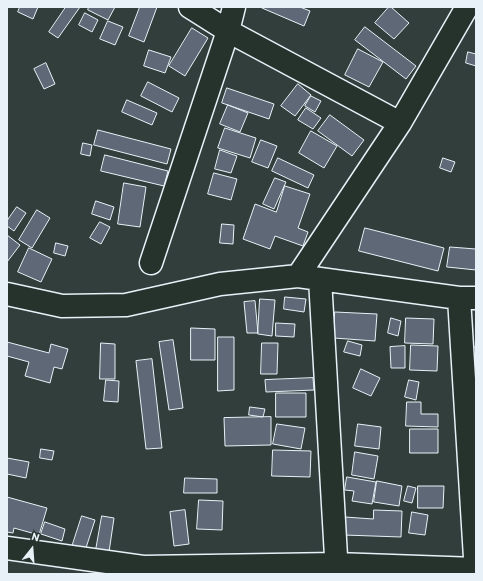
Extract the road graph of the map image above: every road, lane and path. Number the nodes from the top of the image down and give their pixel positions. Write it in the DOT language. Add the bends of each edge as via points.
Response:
graph roads {
  1 [pos="190,7"];
  2 [pos="234,7"];
  3 [pos="467,7"];
  4 [pos="228,31"];
  5 [pos="400,124"];
  6 [pos="151,263"];
  7 [pos="298,276"];
  8 [pos="320,279"];
  9 [pos="7,294"];
  10 [pos="467,298"];
  11 [pos="7,548"];
  12 [pos="336,569"];
  13 [pos="476,569"];
  14 [pos="476,574"];
  1 -- 4 [label="street"];
  2 -- 4 [label="street"];
  3 -- 5 [label="street"];
  4 -- 5 [label="street"];
  4 -- 6 [label="street"];
  5 -- 7 [label="street"];
  7 -- 8 [label="street"];
  7 -- 9 [label="street" via="220,284 126,305 62,306"];
  8 -- 10 [label="street"];
  8 -- 12 [label="street"];
  10 -- 13 [label="street"];
  11 -- 12 [label="street" via="143,567"];
  12 -- 13 [label="street"];
  13 -- 14 [label="street"];
}
